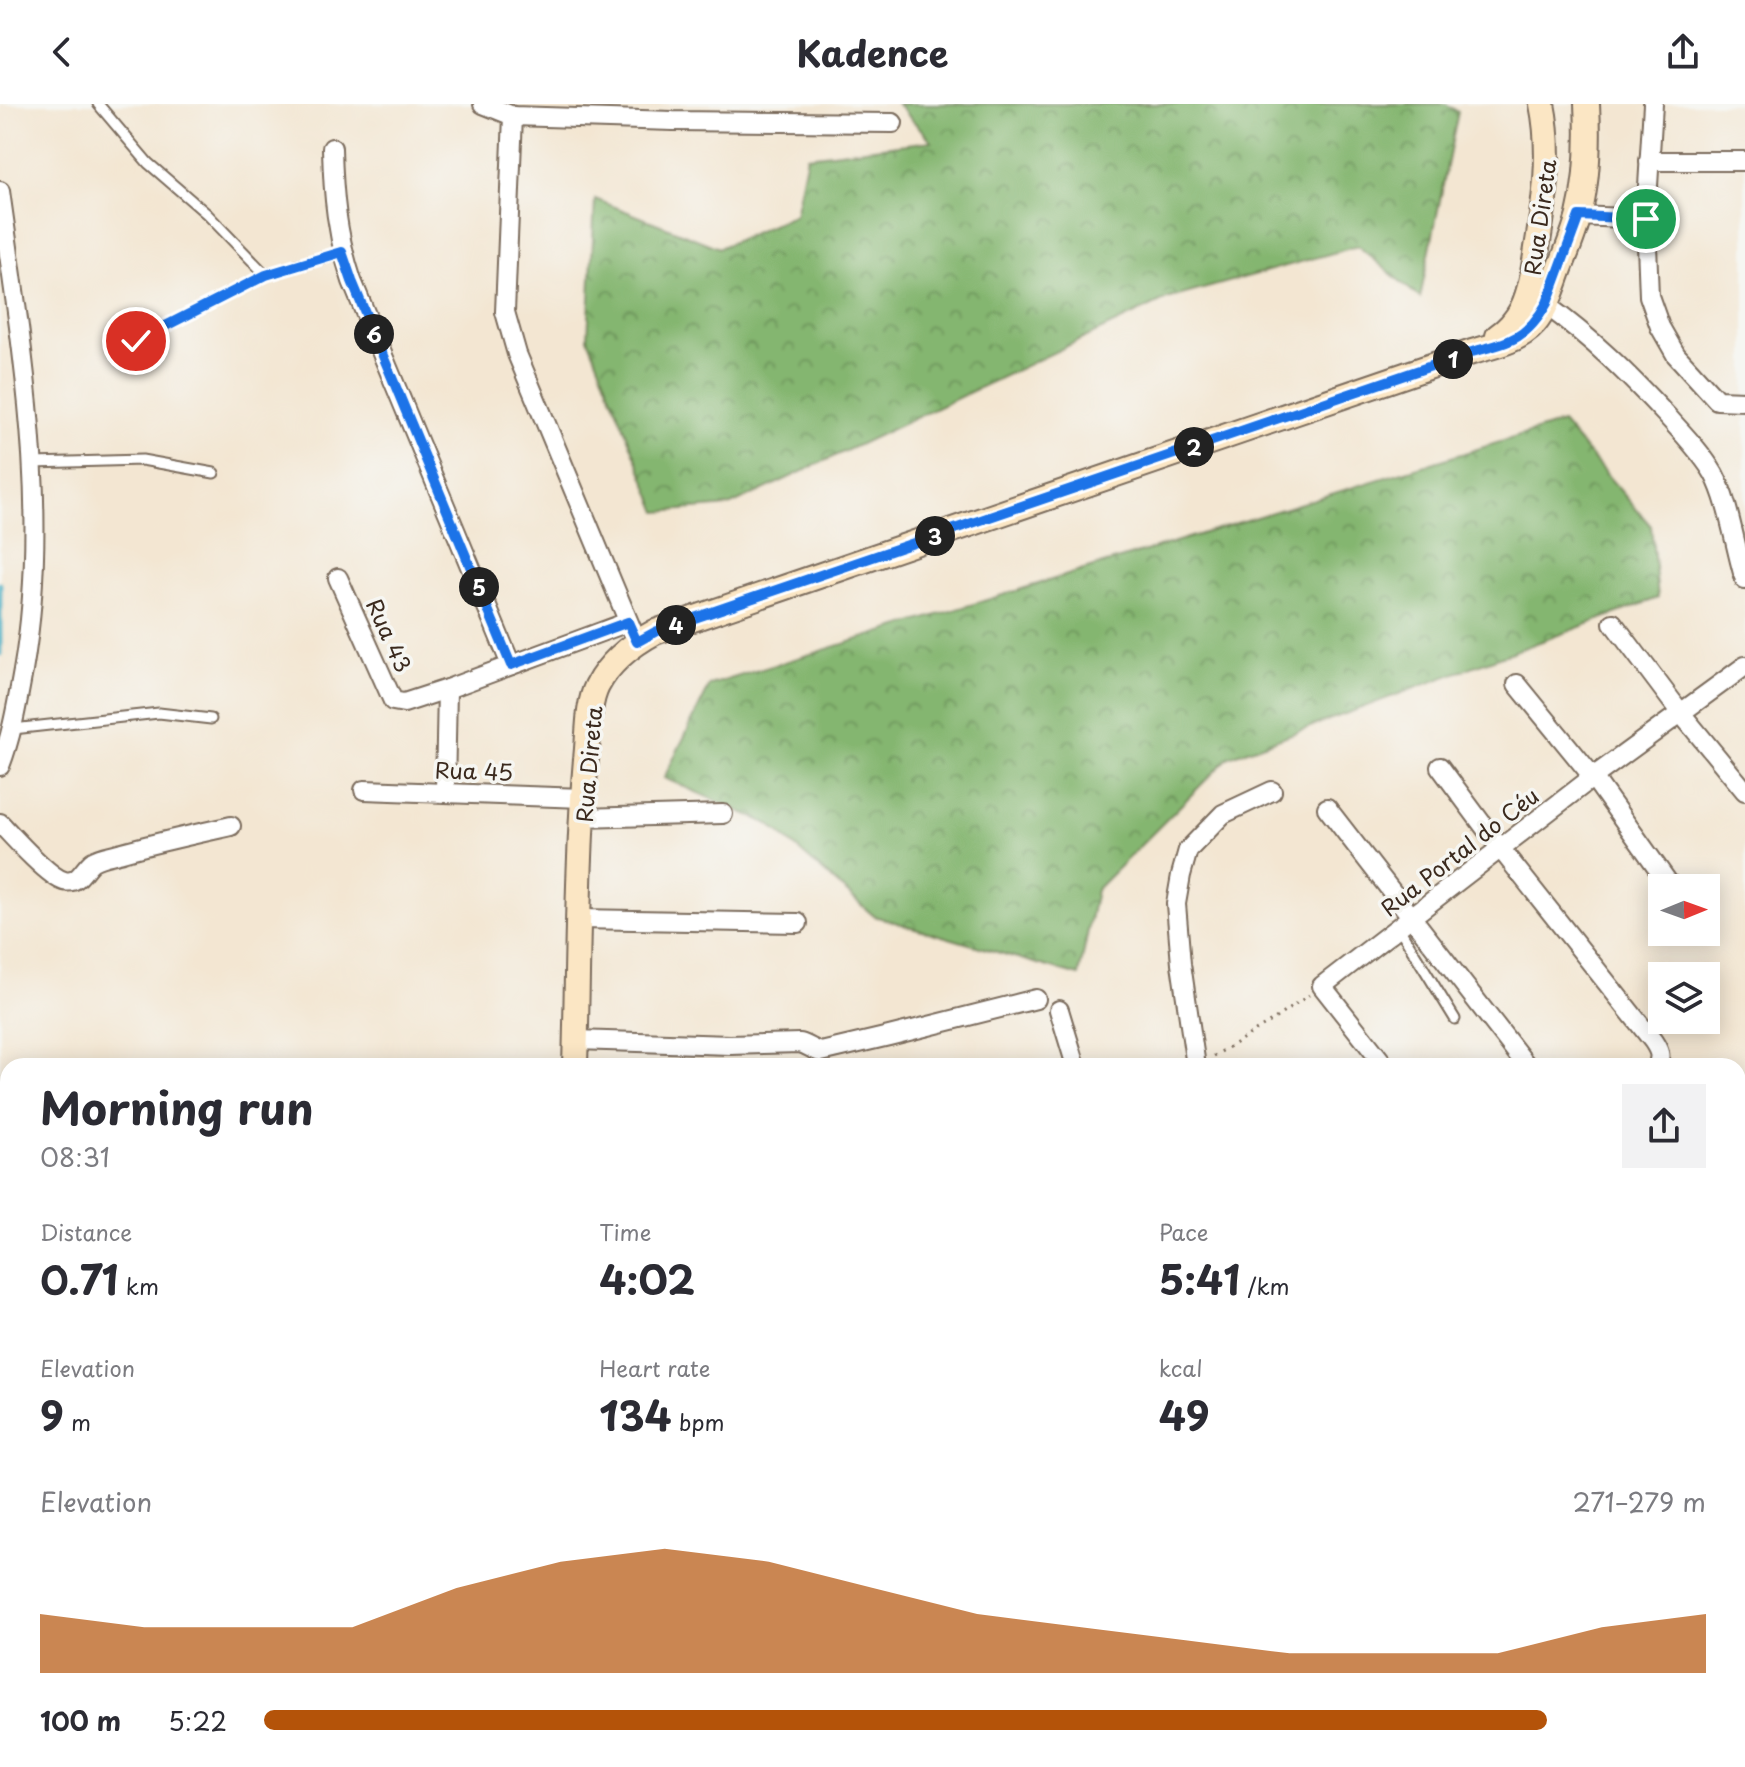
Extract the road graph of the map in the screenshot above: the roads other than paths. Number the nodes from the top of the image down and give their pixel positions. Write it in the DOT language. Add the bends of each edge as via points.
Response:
graph roads {
  1 [pos="98,104"];
  2 [pos="483,104"];
  3 [pos="1542,104"];
  4 [pos="1587,104"];
  5 [pos="1653,104"];
  6 [pos="673,112"];
  7 [pos="513,116"];
  8 [pos="893,123"];
  9 [pos="332,148"];
  10 [pos="1649,161"];
  11 [pos="1745,161"];
  12 [pos="0,191"];
  13 [pos="1579,216"];
  14 [pos="1646,219"];
  15 [pos="342,252"];
  16 [pos="1535,262"];
  17 [pos="266,275"];
  18 [pos="1557,276"];
  19 [pos="1546,305"];
  20 [pos="136,341"];
  21 [pos="1472,352"];
  22 [pos="1745,401"];
  23 [pos="33,463"];
  24 [pos="214,473"];
  25 [pos="338,578"];
  26 [pos="1745,580"];
  27 [pos="1613,623"];
  28 [pos="632,632"];
  29 [pos="511,665"];
  30 [pos="1745,666"];
  31 [pos="1517,684"];
  32 [pos="447,689"];
  33 [pos="1680,712"];
  34 [pos="211,719"];
  35 [pos="13,729"];
  36 [pos="0,766"];
  37 [pos="1440,767"];
  38 [pos="1593,777"];
  39 [pos="364,790"];
  40 [pos="1272,791"];
  41 [pos="1745,791"];
  42 [pos="445,792"];
  43 [pos="583,808"];
  44 [pos="1327,808"];
  45 [pos="723,814"];
  46 [pos="0,823"];
  47 [pos="231,826"];
  48 [pos="1500,848"];
  49 [pos="1662,874"];
  50 [pos="578,919"];
  51 [pos="1406,922"];
  52 [pos="798,923"];
  53 [pos="1036,999"];
  54 [pos="1059,1010"];
  55 [pos="1455,1019"];
  56 [pos="576,1040"];
  57 [pos="575,1058"];
  58 [pos="1074,1058"];
  59 [pos="1201,1058"];
  60 [pos="1379,1058"];
  61 [pos="1520,1058"];
  62 [pos="1660,1058"];
  1 -- 17 [label="lane" via="148,163"];
  2 -- 7 [label="street"];
  3 -- 16 [label="street, Rua Direta" via="1548,145"];
  4 -- 13 [label="street, Rua Direta" via="1589,139"];
  5 -- 10 [label="street"];
  6 -- 7 [label="street"];
  6 -- 8 [label="street"];
  7 -- 28 [label="street" via="505,312 517,354"];
  9 -- 15 [label="street"];
  10 -- 11 [label="street"];
  10 -- 14 [label="street"];
  12 -- 23 [label="street"];
  13 -- 14 [label="street"];
  13 -- 18 [label="street, Rua Direta"];
  14 -- 22 [label="street" via="1649,296 1660,327 1676,355 1717,400"];
  15 -- 17 [label="lane"];
  15 -- 29 [label="street"];
  16 -- 18 [label="street"];
  16 -- 21 [label="street, Rua Direta" via="1515,322"];
  17 -- 20 [label="lane"];
  18 -- 19 [label="street, Rua Direta"];
  19 -- 21 [label="street, Rua Direta" via="1533,326 1518,337"];
  19 -- 26 [label="street" via="1625,370 1714,473"];
  21 -- 28 [label="street, Rua Direta" via="655,632"];
  23 -- 24 [label="lane" via="142,460"];
  23 -- 35 [label="street" via="36,535 30,628"];
  25 -- 32 [label="street, Rua 43" via="393,701 404,703"];
  27 -- 33 [label="street"];
  28 -- 29 [label="street"];
  28 -- 43 [label="street, Rua Direta" via="596,689"];
  29 -- 32 [label="street"];
  30 -- 33 [label="street, Rua Portal do Céu"];
  31 -- 38 [label="street"];
  32 -- 42 [label="street"];
  33 -- 38 [label="street, Rua Portal do Céu"];
  33 -- 41 [label="street"];
  34 -- 35 [label="lane" via="159,713"];
  35 -- 36 [label="street"];
  37 -- 48 [label="street"];
  38 -- 48 [label="street, Rua Portal do Céu"];
  38 -- 49 [label="street"];
  39 -- 42 [label="street, Rua 45"];
  40 -- 59 [label="street" via="1223,814 1188,850 1181,875 1176,904 1180,949"];
  42 -- 43 [label="street, Rua 45"];
  43 -- 45 [label="street, Rua 45"];
  43 -- 50 [label="street, Rua Direta"];
  44 -- 51 [label="street"];
  46 -- 47 [label="street" via="37,861 70,882 101,858"];
  48 -- 51 [label="street, Rua Portal do Céu"];
  48 -- 62 [label="street" via="1653,1041"];
  50 -- 52 [label="street"];
  50 -- 56 [label="street, Rua Direta"];
  51 -- 55 [label="lane"];
  51 -- 60 [label="street, Rua Portal do Céu" via="1322,986"];
  51 -- 61 [label="street"];
  53 -- 56 [label="street" via="821,1052 800,1043"];
  54 -- 58 [label="street"];
  56 -- 57 [label="street, Rua Direta"];
}
